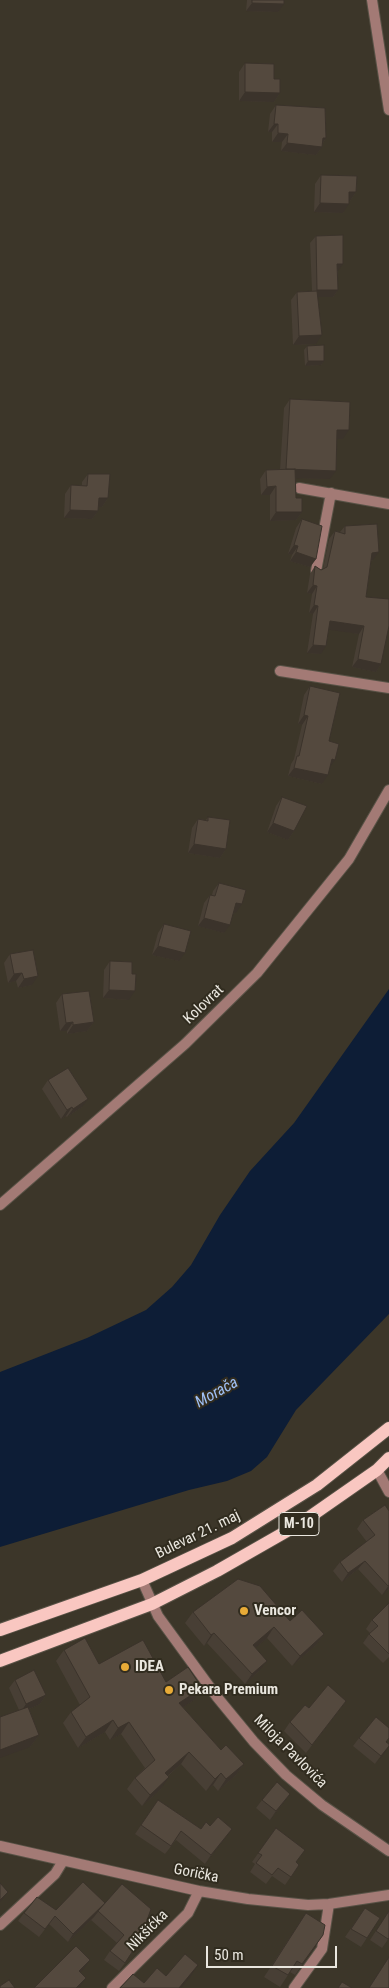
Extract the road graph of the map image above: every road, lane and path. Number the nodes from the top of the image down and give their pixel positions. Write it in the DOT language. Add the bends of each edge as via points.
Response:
graph roads {
  1 [pos="372,0"];
  2 [pos="389,110"];
  3 [pos="299,488"];
  4 [pos="331,493"];
  5 [pos="389,504"];
  6 [pos="316,571"];
  7 [pos="280,671"];
  8 [pos="389,688"];
  9 [pos="389,790"];
  10 [pos="0,1205"];
  11 [pos="389,1428"];
  12 [pos="389,1458"];
  13 [pos="377,1470"];
  14 [pos="389,1492"];
  15 [pos="142,1580"];
  16 [pos="152,1604"];
  17 [pos="0,1630"];
  18 [pos="0,1661"];
  19 [pos="0,1846"];
  20 [pos="389,1851"];
  21 [pos="63,1861"];
  22 [pos="199,1891"];
  23 [pos="389,1895"];
  24 [pos="328,1904"];
  25 [pos="0,1925"];
  26 [pos="112,1988"];
  27 [pos="294,1988"];
  1 -- 2 [label="street"];
  3 -- 4 [label="street"];
  4 -- 5 [label="street"];
  4 -- 6 [label="street"];
  7 -- 8 [label="street"];
  9 -- 10 [label="street, Kolovrat" via="349,859 257,973 185,1044"];
  11 -- 15 [label="main road, Bulevar 21. maj / M-10" via="331,1475 267,1517 206,1552"];
  12 -- 13 [label="main road, M-10"];
  13 -- 14 [label="street"];
  13 -- 16 [label="main road, M-10" via="275,1539"];
  15 -- 16 [label="street, Miloja Pavlovića"];
  15 -- 17 [label="main road, Bulevar 21. maj / M-10"];
  16 -- 18 [label="main road, M-10"];
  16 -- 20 [label="street, Miloja Pavlovića" via="218,1697 271,1759 322,1805"];
  19 -- 21 [label="street, Gorička"];
  21 -- 22 [label="street, Gorička"];
  21 -- 25 [label="street" via="55,1874"];
  22 -- 24 [label="street, Gorička" via="248,1899"];
  22 -- 26 [label="street, Nikšićka" via="188,1913"];
  23 -- 24 [label="street, Gorička"];
  24 -- 27 [label="street" via="322,1948"];
}
